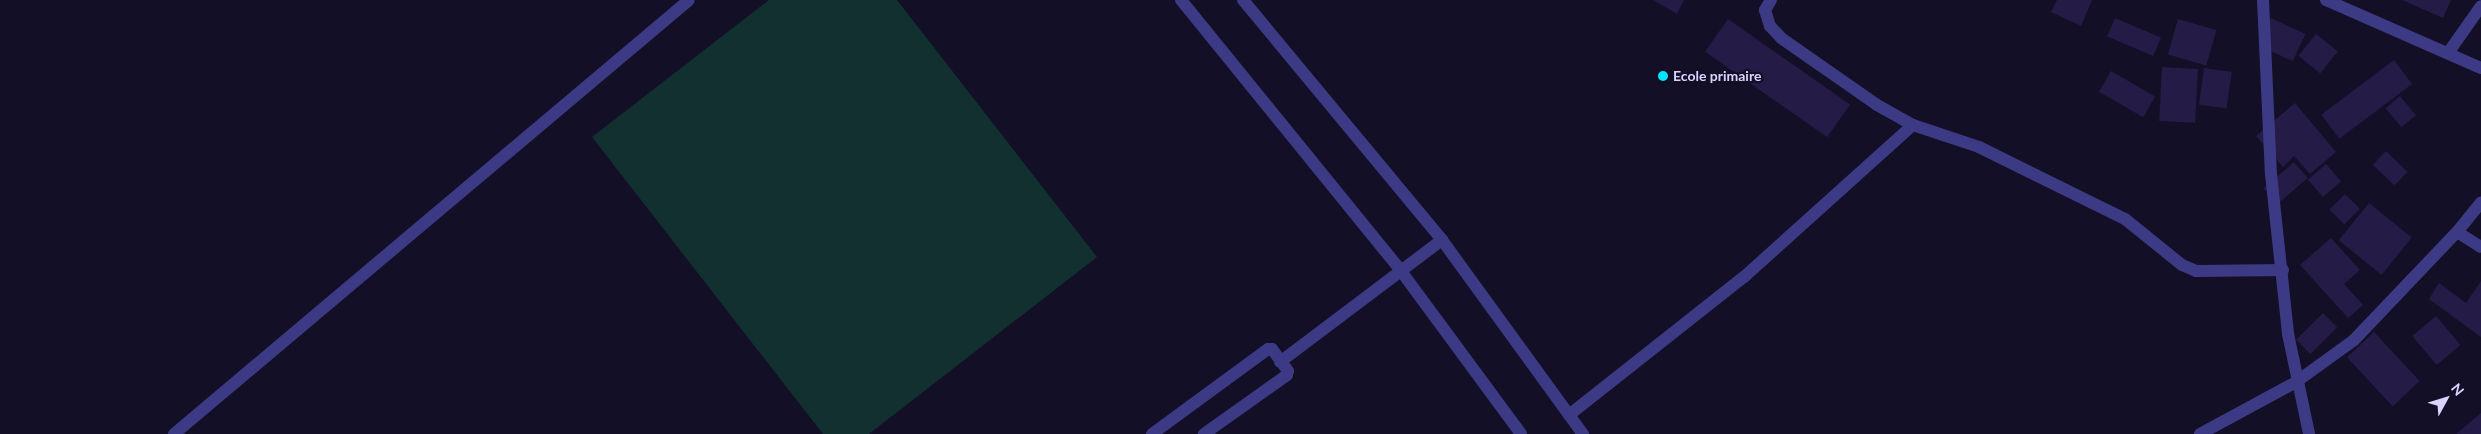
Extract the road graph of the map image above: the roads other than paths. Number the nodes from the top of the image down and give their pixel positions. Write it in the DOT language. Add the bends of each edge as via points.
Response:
graph roads {
  1 [pos="688,0"];
  2 [pos="1181,0"];
  3 [pos="1243,0"];
  4 [pos="1771,0"];
  5 [pos="2263,0"];
  6 [pos="2326,0"];
  7 [pos="2343,3"];
  8 [pos="2481,6"];
  9 [pos="2448,52"];
  10 [pos="2481,68"];
  11 [pos="1913,125"];
  12 [pos="2481,202"];
  13 [pos="2457,232"];
  14 [pos="1442,240"];
  15 [pos="2481,247"];
  16 [pos="2283,270"];
  17 [pos="1401,271"];
  18 [pos="1280,362"];
  19 [pos="2296,382"];
  20 [pos="1569,415"];
  21 [pos="174,434"];
  22 [pos="1152,434"];
  23 [pos="1204,434"];
  24 [pos="1521,434"];
  25 [pos="1583,434"];
  26 [pos="2200,434"];
  27 [pos="2310,434"];
  1 -- 21 [label="street"];
  2 -- 17 [label="street"];
  3 -- 14 [label="street"];
  4 -- 11 [label="street" via="1765,10 1770,26 1781,38"];
  5 -- 16 [label="street" via="2271,174"];
  6 -- 7 [label="street"];
  7 -- 9 [label="street"];
  8 -- 9 [label="street"];
  9 -- 10 [label="street"];
  11 -- 16 [label="street" via="1979,147 2125,219 2182,265 2196,270"];
  11 -- 20 [label="street" via="1744,277"];
  12 -- 13 [label="street"];
  13 -- 15 [label="street"];
  13 -- 19 [label="street" via="2354,340"];
  14 -- 17 [label="street"];
  14 -- 20 [label="street"];
  16 -- 19 [label="street"];
  17 -- 18 [label="street"];
  17 -- 24 [label="street"];
  18 -- 22 [label="street" via="1272,350 1268,350"];
  18 -- 23 [label="street" via="1288,371 1287,375"];
  19 -- 26 [label="street"];
  19 -- 27 [label="street"];
  20 -- 25 [label="street"];
}
